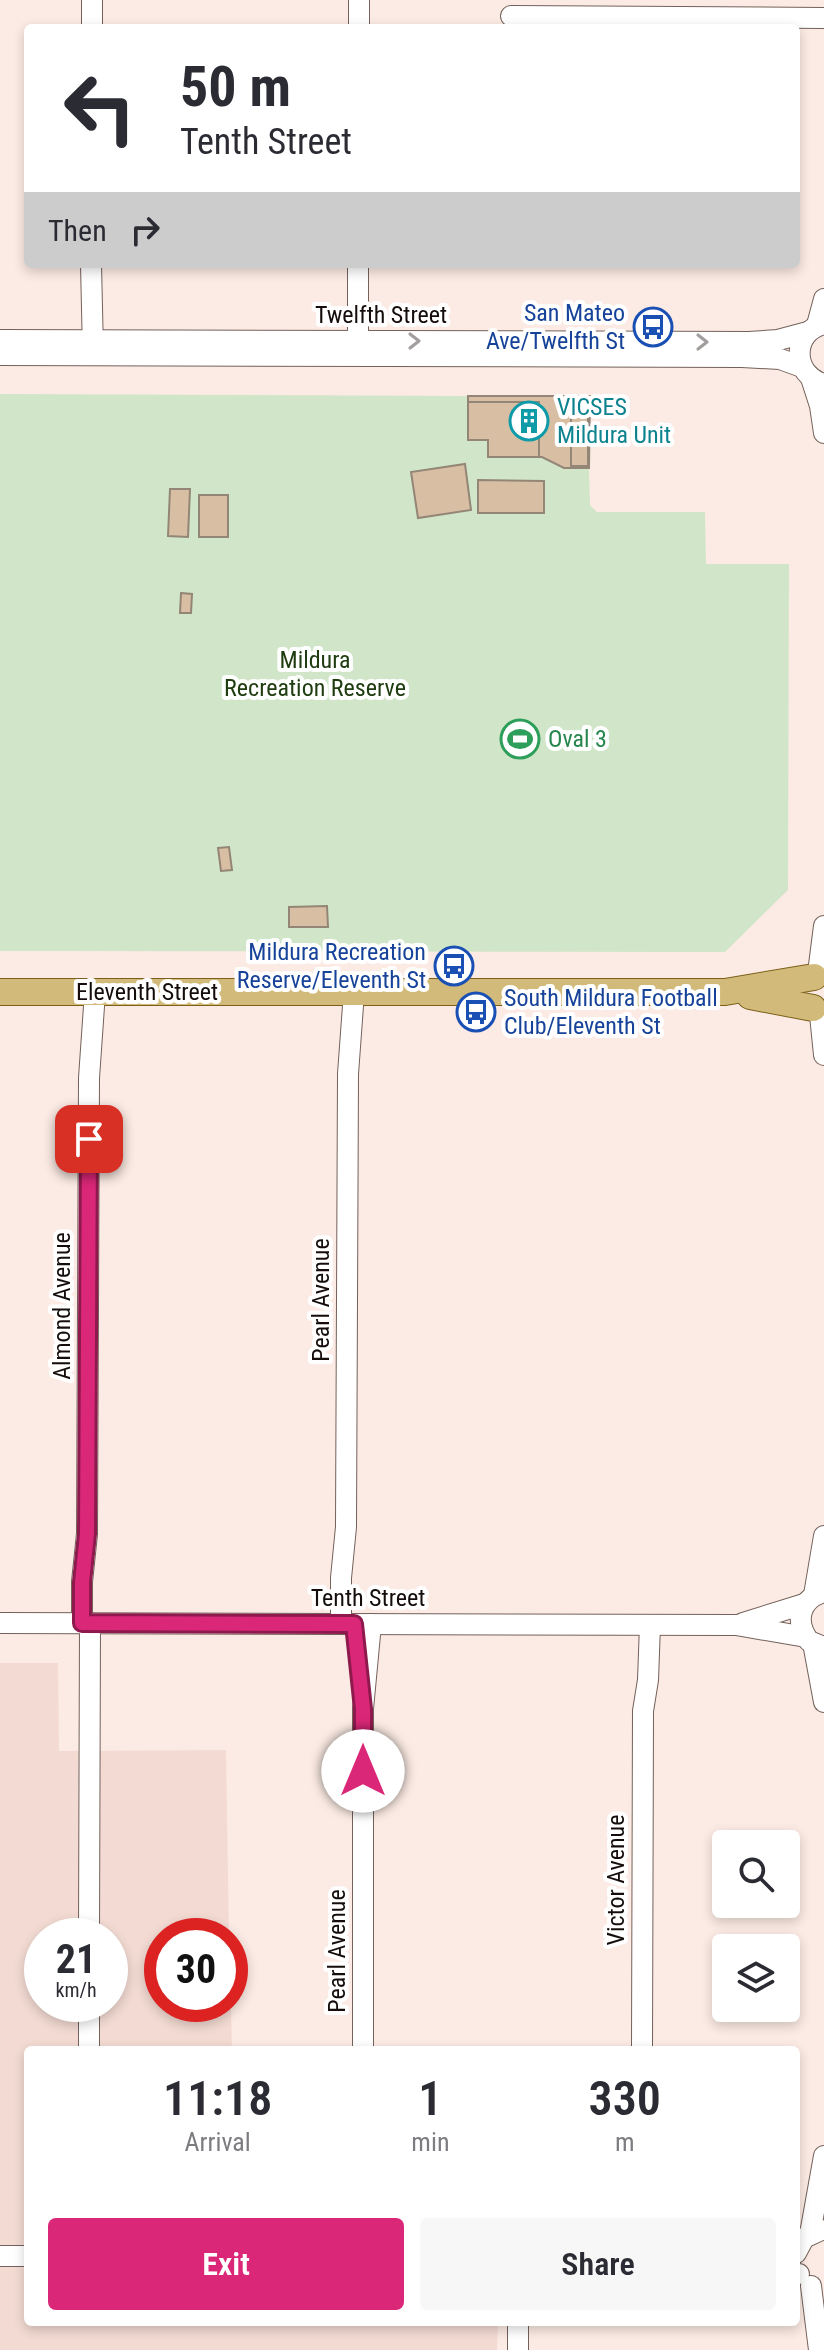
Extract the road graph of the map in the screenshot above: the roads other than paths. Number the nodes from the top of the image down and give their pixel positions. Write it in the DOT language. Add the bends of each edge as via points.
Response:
graph roads {
  1 [pos="92,0"];
  2 [pos="359,0"];
  3 [pos="511,16"];
  4 [pos="824,18"];
  5 [pos="92,24"];
  6 [pos="359,24"];
  7 [pos="91,268"];
  8 [pos="358,268"];
  9 [pos="824,299"];
  10 [pos="817,327"];
  11 [pos="0,340"];
  12 [pos="93,348"];
  13 [pos="358,349"];
  14 [pos="0,355"];
  15 [pos="812,376"];
  16 [pos="824,433"];
  17 [pos="824,926"];
  18 [pos="819,973"];
  19 [pos="0,992"];
  20 [pos="89,992"];
  21 [pos="348,992"];
  22 [pos="725,992"];
  23 [pos="819,1013"];
  24 [pos="824,1055"];
  25 [pos="824,1536"];
  26 [pos="814,1597"];
  27 [pos="0,1623"];
  28 [pos="89,1623"];
  29 [pos="355,1624"];
  30 [pos="643,1625"];
  31 [pos="736,1625"];
  32 [pos="814,1642"];
  33 [pos="824,1702"];
  34 [pos="89,1918"];
  35 [pos="89,2022"];
  36 [pos="89,2046"];
  37 [pos="363,2046"];
  38 [pos="642,2046"];
  39 [pos="824,2156"];
  40 [pos="0,2256"];
  41 [pos="24,2256"];
  42 [pos="805,2260"];
  43 [pos="518,2326"];
  44 [pos="518,2350"];
  45 [pos="819,2350"];
  1 -- 5 [label="street"];
  2 -- 6 [label="street"];
  3 -- 4 [label="street"];
  7 -- 12 [label="street"];
  8 -- 13 [label="street"];
  9 -- 10 [label="street"];
  13 -- 10 [label="street, Twelfth Street, one-way" via="749,342 778,340"];
  10 -- 15 [label="street" via="799,348"];
  11 -- 12 [label="street, Twelfth Street"];
  12 -- 13 [label="street, Twelfth Street"];
  12 -- 14 [label="street, Twelfth Street"];
  13 -- 15 [label="street, Twelfth Street" via="770,358"];
  15 -- 16 [label="street"];
  17 -- 18 [label="street"];
  18 -- 22 [label="main road, Eleventh Street"];
  18 -- 23 [label="main road" via="808,992"];
  19 -- 20 [label="main road, Eleventh Street"];
  20 -- 21 [label="main road, Eleventh Street"];
  20 -- 28 [label="street, Almond Avenue" via="87,1534 82,1582"];
  21 -- 22 [label="main road, Eleventh Street"];
  21 -- 29 [label="street, Pearl Avenue" via="346,1527"];
  22 -- 23 [label="main road, Eleventh Street"];
  23 -- 24 [label="street"];
  25 -- 26 [label="street"];
  26 -- 31 [label="street, Tenth Street"];
  26 -- 32 [label="street" via="800,1621"];
  27 -- 28 [label="street, Tenth Street"];
  28 -- 29 [label="street, Tenth Street"];
  28 -- 34 [label="street, Almond Avenue"];
  29 -- 30 [label="street, Tenth Street"];
  29 -- 37 [label="street, Pearl Avenue" via="363,1709"];
  30 -- 31 [label="street, Tenth Street"];
  30 -- 38 [label="street, Victor Avenue" via="648,1680 643,1711"];
  31 -- 32 [label="street, Tenth Street"];
  32 -- 33 [label="street"];
  35 -- 36 [label="street"];
  39 -- 42 [label="street"];
  40 -- 41 [label="street"];
  42 -- 45 [label="street"];
  43 -- 44 [label="street"];
}
